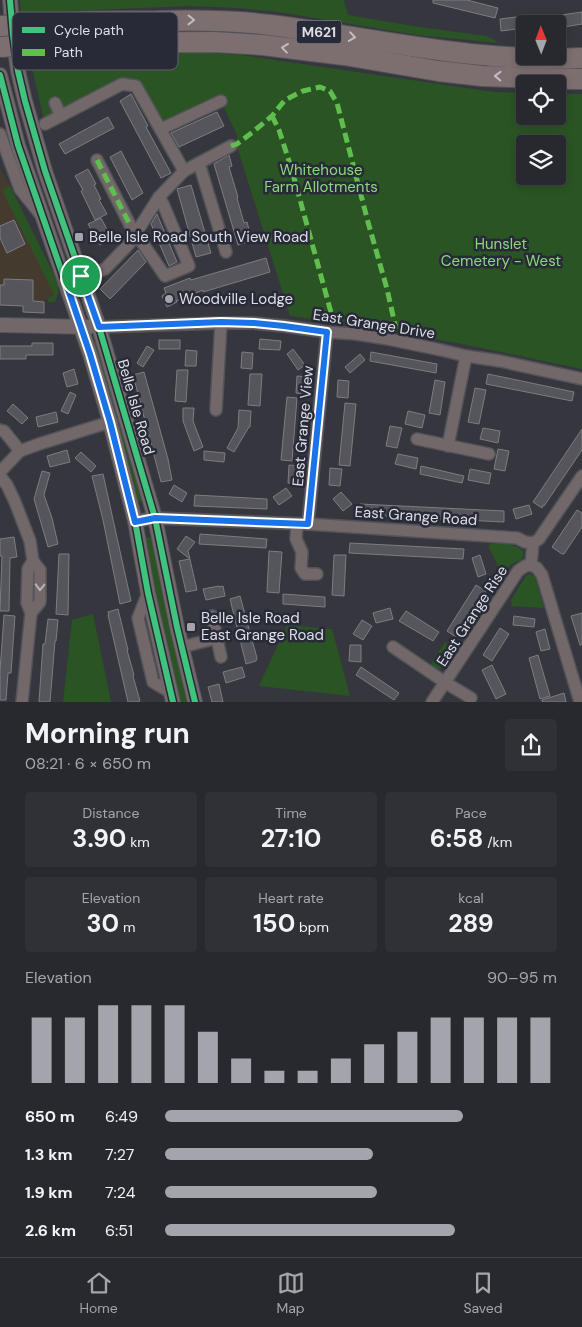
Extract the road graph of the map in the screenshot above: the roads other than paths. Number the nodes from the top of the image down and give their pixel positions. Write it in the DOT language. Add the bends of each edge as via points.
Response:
graph roads {
  1 [pos="10,0"];
  2 [pos="178,20"];
  3 [pos="12,23"];
  4 [pos="178,42"];
  5 [pos="582,58"];
  6 [pos="18,71"];
  7 [pos="0,73"];
  8 [pos="582,79"];
  9 [pos="221,101"];
  10 [pos="55,103"];
  11 [pos="61,116"];
  12 [pos="39,125"];
  13 [pos="161,129"];
  14 [pos="14,131"];
  15 [pos="0,134"];
  16 [pos="231,146"];
  17 [pos="97,160"];
  18 [pos="200,163"];
  19 [pos="184,171"];
  20 [pos="159,197"];
  21 [pos="43,218"];
  22 [pos="136,233"];
  23 [pos="226,252"];
  24 [pos="81,276"];
  25 [pos="65,280"];
  26 [pos="221,322"];
  27 [pos="0,325"];
  28 [pos="80,326"];
  29 [pos="99,327"];
  30 [pos="327,332"];
  31 [pos="466,356"];
  32 [pos="582,379"];
  33 [pos="216,410"];
  34 [pos="110,422"];
  35 [pos="0,430"];
  36 [pos="417,439"];
  37 [pos="448,446"];
  38 [pos="20,451"];
  39 [pos="489,454"];
  40 [pos="0,472"];
  41 [pos="0,476"];
  42 [pos="582,476"];
  43 [pos="155,518"];
  44 [pos="135,522"];
  45 [pos="303,524"];
  46 [pos="533,543"];
  47 [pos="531,565"];
  48 [pos="317,574"];
  49 [pos="212,616"];
  50 [pos="217,638"];
  51 [pos="182,647"];
  52 [pos="392,647"];
  53 [pos="222,657"];
  54 [pos="446,683"];
  55 [pos="171,697"];
  56 [pos="470,698"];
  57 [pos="22,702"];
  58 [pos="196,702"];
  59 [pos="432,702"];
  60 [pos="580,702"];
  1 -- 3 [label="street, Belle Isle Road"];
  2 -- 5 [label="highway, M621, one-way, bridge" via="229,21 310,30 461,54"];
  8 -- 4 [label="highway, M621, one-way, bridge" via="482,76 344,54 243,44"];
  6 -- 7 [label="street"];
  6 -- 12 [label="street, Belle Isle Road"];
  7 -- 14 [label="street, Belle Isle Road"];
  9 -- 13 [label="street"];
  10 -- 11 [label="street"];
  11 -- 12 [label="street"];
  11 -- 13 [label="street" via="122,84 136,86"];
  12 -- 14 [label="street, Belle Isle Road"];
  12 -- 24 [label="street, Belle Isle Road" via="45,171"];
  13 -- 19 [label="street"];
  14 -- 15 [label="street, Belle Isle Road"];
  14 -- 21 [label="street, Belle Isle Road"];
  15 -- 21 [label="street, Belle Isle Road" via="20,190"];
  16 -- 18 [label="street"];
  17 -- 22 [label="street"];
  18 -- 19 [label="street"];
  18 -- 23 [label="street"];
  19 -- 20 [label="street"];
  20 -- 22 [label="street"];
  20 -- 22 [label="street" via="189,266 165,276"];
  21 -- 25 [label="street, Belle Isle Road"];
  22 -- 24 [label="street" via="105,269"];
  24 -- 25 [label="street"];
  24 -- 29 [label="street, Belle Isle Road"];
  25 -- 28 [label="street, Belle Isle Road"];
  26 -- 29 [label="street, East Grange Drive"];
  26 -- 30 [label="street, East Grange Drive"];
  26 -- 33 [label="street"];
  27 -- 28 [label="street"];
  28 -- 29 [label="street"];
  28 -- 34 [label="street, Belle Isle Road"];
  29 -- 43 [label="street, Belle Isle Road"];
  30 -- 31 [label="street, East Grange Drive" via="356,334"];
  30 -- 45 [label="street, East Grange View"];
  31 -- 32 [label="street, East Grange Drive"];
  31 -- 37 [label="street"];
  34 -- 38 [label="street"];
  34 -- 44 [label="street, Belle Isle Road"];
  35 -- 38 [label="street" via="4,430"];
  36 -- 37 [label="street"];
  37 -- 39 [label="street"];
  38 -- 40 [label="street"];
  41 -- 57 [label="street" via="24,523 33,561 28,569 27,603 31,613"];
  42 -- 46 [label="street"];
  43 -- 44 [label="street, East Grange Road"];
  43 -- 45 [label="street, East Grange Road"];
  43 -- 51 [label="street, Belle Isle Road"];
  44 -- 55 [label="street, Belle Isle Road"];
  45 -- 46 [label="street, East Grange Road" via="517,538"];
  45 -- 48 [label="street" via="296,540 302,552 301,568 305,574"];
  46 -- 47 [label="street, East Grange Rise"];
  47 -- 54 [label="street, East Grange Rise" via="518,571"];
  47 -- 60 [label="street" via="542,575"];
  49 -- 50 [label="street"];
  50 -- 51 [label="street"];
  50 -- 53 [label="street"];
  51 -- 58 [label="street, Belle Isle Road"];
  52 -- 54 [label="street"];
  54 -- 56 [label="street"];
  54 -- 59 [label="street, East Grange Rise"];
}
